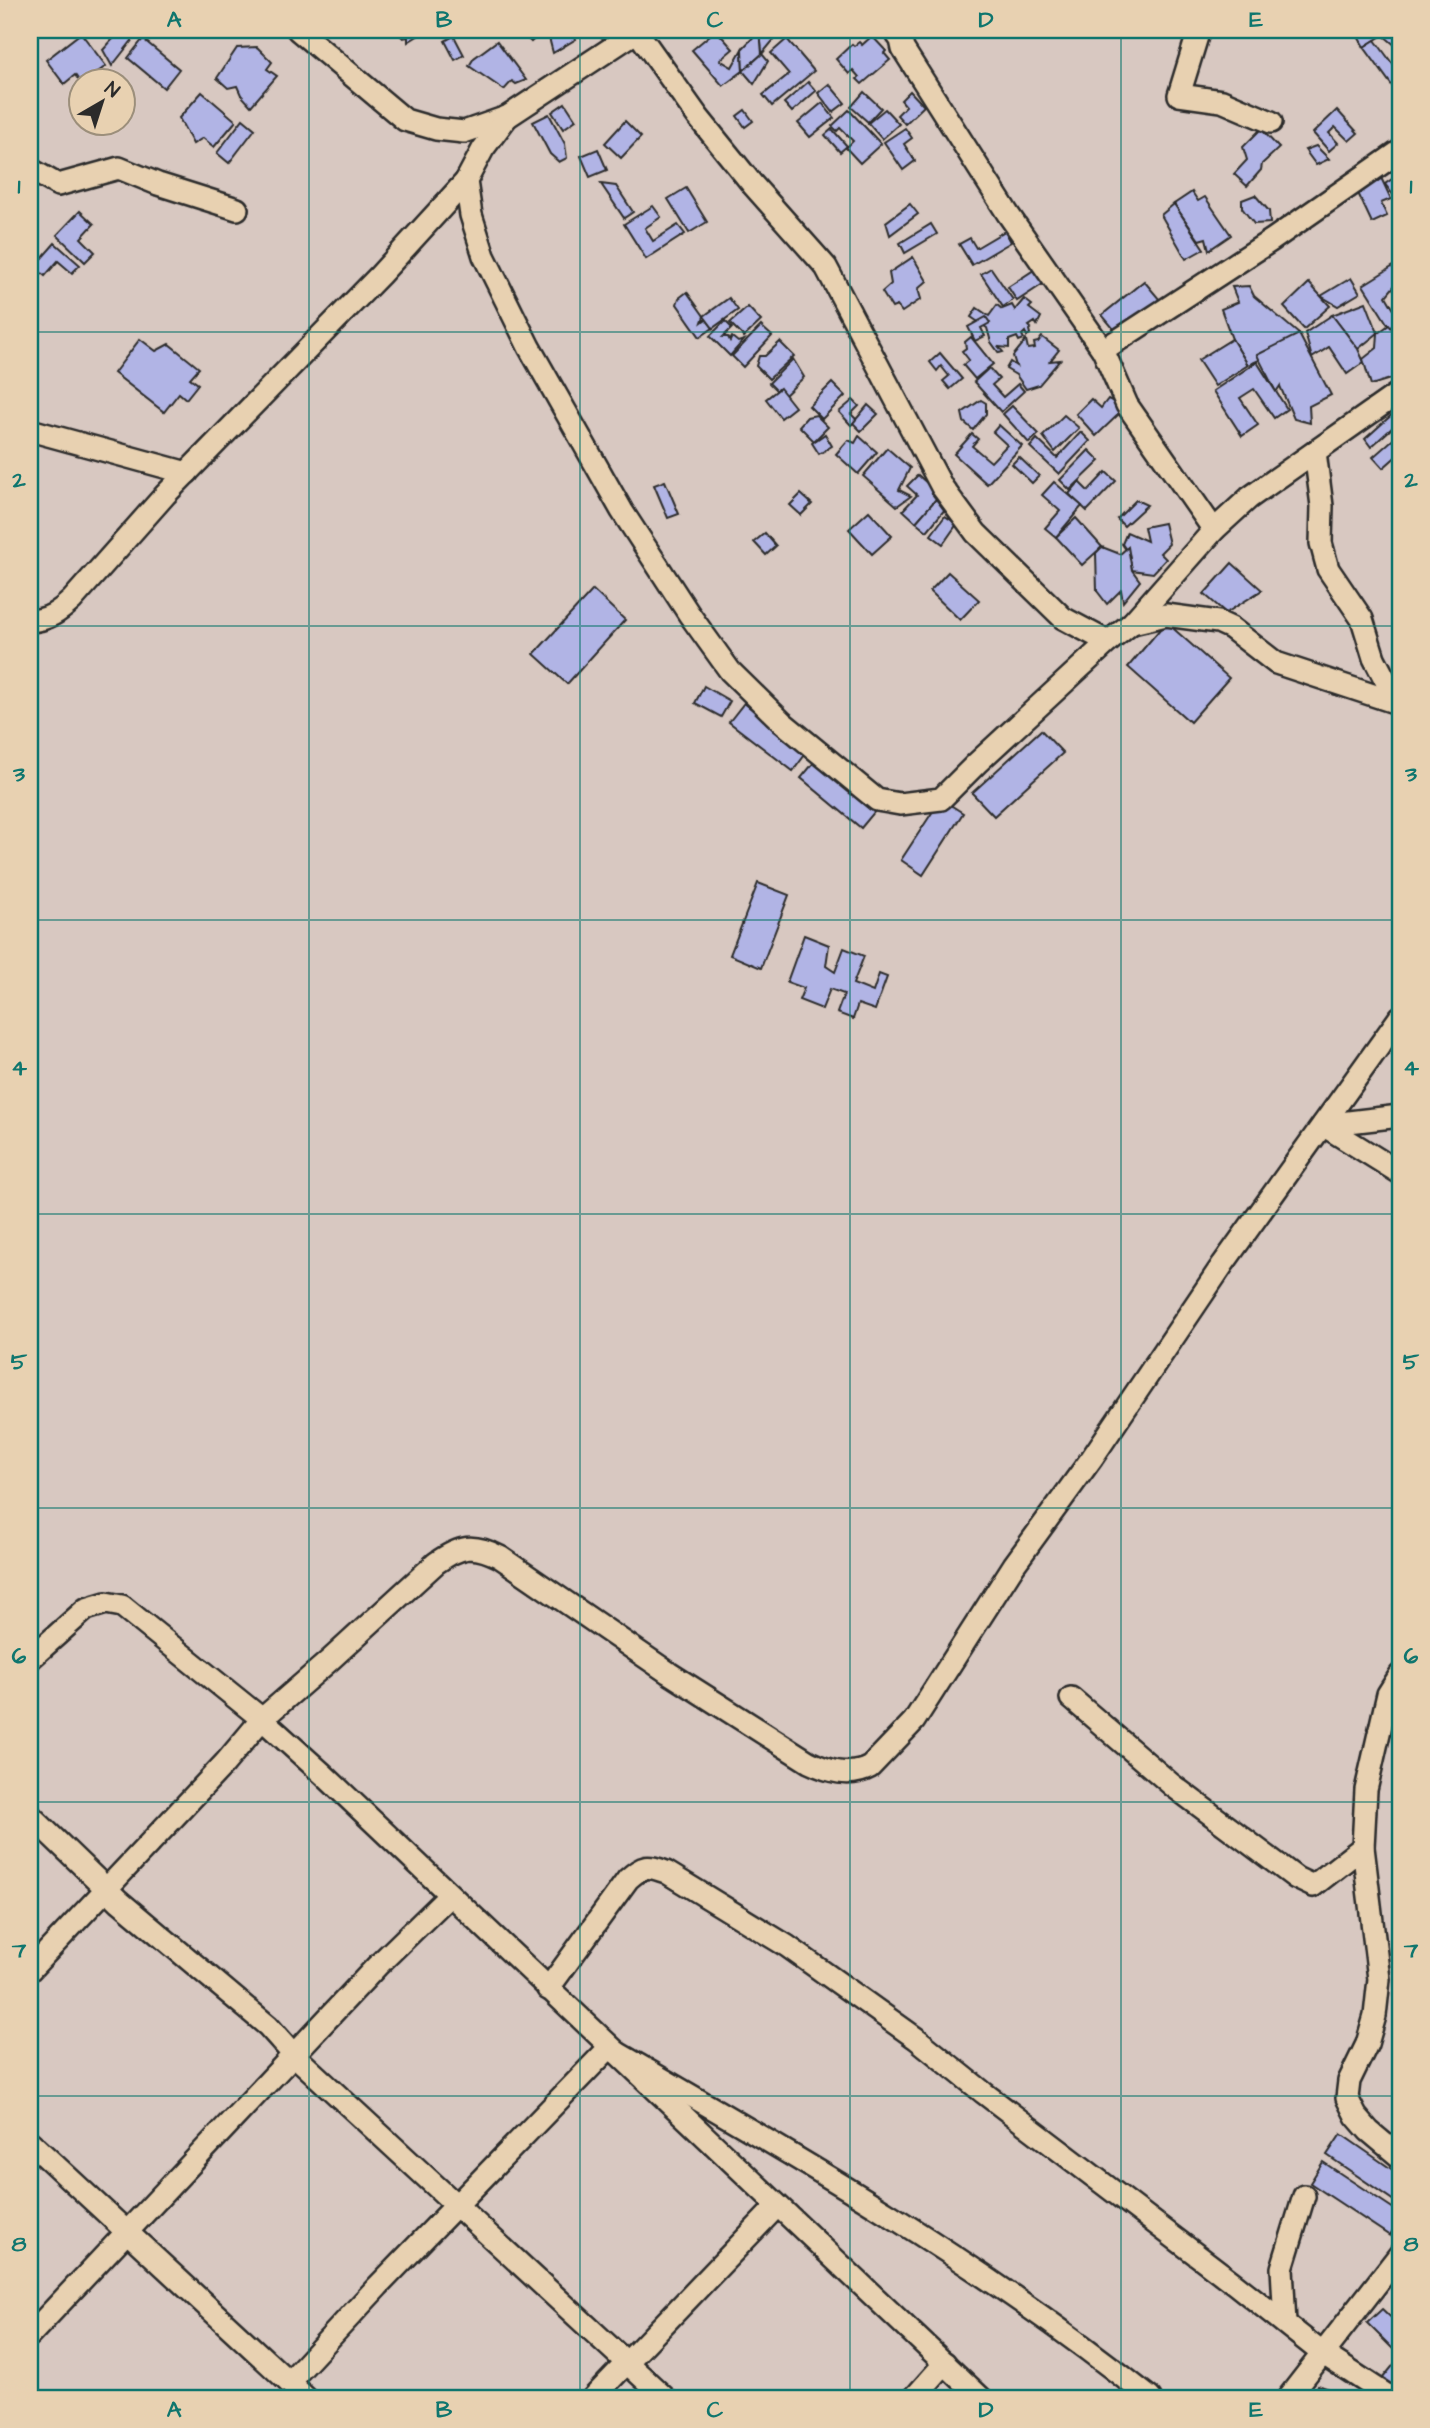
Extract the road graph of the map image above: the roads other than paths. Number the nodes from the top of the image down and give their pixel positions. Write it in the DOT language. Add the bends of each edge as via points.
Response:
graph roads {
  1 [pos="298,30"];
  2 [pos="638,30"];
  3 [pos="894,30"];
  4 [pos="1199,30"];
  5 [pos="507,117"];
  6 [pos="1271,122"];
  7 [pos="1400,151"];
  8 [pos="30,169"];
  9 [pos="466,181"];
  10 [pos="237,209"];
  11 [pos="1102,350"];
  12 [pos="1400,392"];
  13 [pos="30,430"];
  14 [pos="1315,452"];
  15 [pos="187,473"];
  16 [pos="1214,530"];
  17 [pos="30,621"];
  18 [pos="1132,623"];
  19 [pos="1108,642"];
  20 [pos="1400,694"];
  21 [pos="1400,704"];
  22 [pos="1400,1017"];
  23 [pos="1400,1116"];
  24 [pos="1323,1125"];
  25 [pos="1400,1173"];
  26 [pos="30,1659"];
  27 [pos="1400,1675"];
  28 [pos="1071,1698"];
  29 [pos="262,1719"];
  30 [pos="30,1815"];
  31 [pos="1363,1847"];
  32 [pos="105,1888"];
  33 [pos="450,1895"];
  34 [pos="30,1970"];
  35 [pos="548,1989"];
  36 [pos="609,2048"];
  37 [pos="294,2056"];
  38 [pos="30,2142"];
  39 [pos="1400,2157"];
  40 [pos="1304,2196"];
  41 [pos="458,2206"];
  42 [pos="777,2206"];
  43 [pos="127,2232"];
  44 [pos="1400,2254"];
  45 [pos="1285,2323"];
  46 [pos="30,2335"];
  47 [pos="1321,2353"];
  48 [pos="626,2363"];
  49 [pos="945,2363"];
  50 [pos="289,2382"];
  51 [pos="306,2398"];
  52 [pos="593,2398"];
  53 [pos="665,2398"];
  54 [pos="914,2398"];
  55 [pos="981,2398"];
  56 [pos="1150,2398"];
  57 [pos="1288,2398"];
  58 [pos="1391,2398"];
  1 -- 5 [label="street" via="405,120 464,132"];
  2 -- 5 [label="street"];
  2 -- 19 [label="street" via="698,117 826,267 942,487 976,533 1063,618"];
  3 -- 11 [label="street" via="1007,214"];
  4 -- 6 [label="street" via="1179,94 1222,101"];
  5 -- 9 [label="street"];
  7 -- 11 [label="street"];
  8 -- 10 [label="street" via="58,185 119,168"];
  9 -- 15 [label="street"];
  9 -- 19 [label="street" via="484,256 529,346 622,511 689,614 730,671 782,722 877,800 900,804 941,799"];
  11 -- 16 [label="street" via="1127,405"];
  12 -- 14 [label="street"];
  13 -- 15 [label="street"];
  14 -- 16 [label="street" via="1249,498"];
  14 -- 20 [label="street" via="1321,543 1328,569 1362,619 1386,681"];
  15 -- 17 [label="street" via="72,600 57,614"];
  16 -- 18 [label="street"];
  18 -- 19 [label="street"];
  18 -- 21 [label="street" via="1166,615 1218,622 1276,663"];
  22 -- 24 [label="street"];
  23 -- 24 [label="street"];
  24 -- 25 [label="street"];
  24 -- 29 [label="street" via="1014,1564 914,1721 863,1771 841,1773 809,1762 513,1565 478,1548 463,1548 436,1563"];
  26 -- 29 [label="street" via="86,1609 106,1603 122,1606"];
  27 -- 31 [label="street" via="1388,1695 1366,1790"];
  28 -- 31 [label="street" via="1172,1785 1296,1878 1313,1886"];
  29 -- 32 [label="street"];
  29 -- 33 [label="street"];
  30 -- 32 [label="street"];
  31 -- 39 [label="street" via="1379,1979 1375,2016 1349,2081 1347,2098 1369,2131"];
  32 -- 34 [label="street"];
  32 -- 37 [label="street" via="268,2026"];
  33 -- 35 [label="street"];
  33 -- 37 [label="street"];
  35 -- 36 [label="street"];
  35 -- 45 [label="street" via="628,1880 649,1866 666,1872 787,1946 917,2039"];
  36 -- 41 [label="street"];
  36 -- 42 [label="street"];
  36 -- 56 [label="street" via="928,2237 1081,2343"];
  37 -- 41 [label="street"];
  37 -- 43 [label="street"];
  38 -- 43 [label="street"];
  40 -- 45 [label="street" via="1282,2268"];
  41 -- 48 [label="street"];
  41 -- 50 [label="street"];
  42 -- 48 [label="street"];
  42 -- 49 [label="street"];
  43 -- 46 [label="street"];
  43 -- 50 [label="street"];
  44 -- 47 [label="street"];
  45 -- 47 [label="street"];
  47 -- 57 [label="street"];
  47 -- 58 [label="street"];
  48 -- 52 [label="street"];
  48 -- 53 [label="street"];
  49 -- 54 [label="street"];
  49 -- 55 [label="street"];
  50 -- 51 [label="street"];
}
